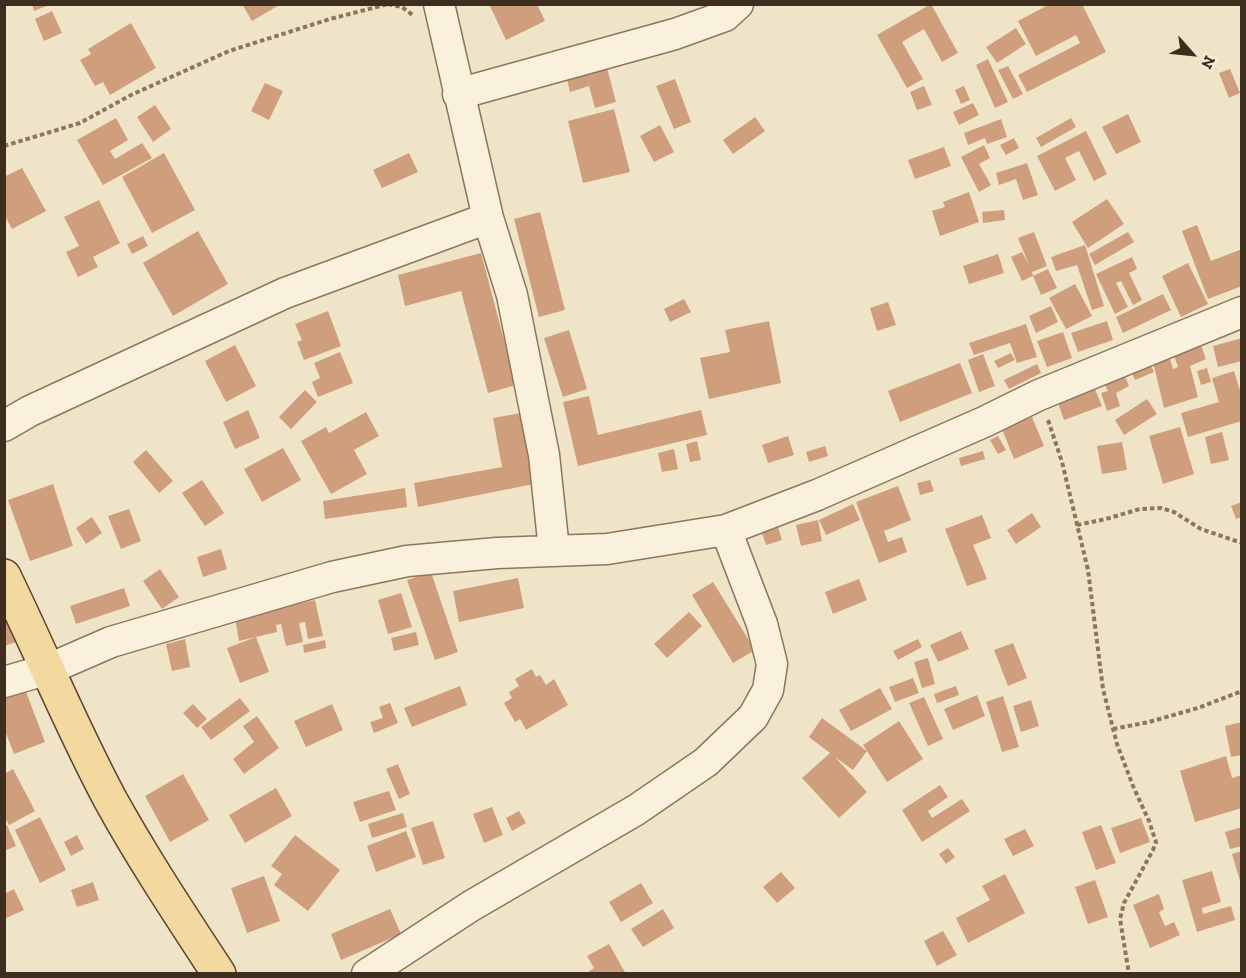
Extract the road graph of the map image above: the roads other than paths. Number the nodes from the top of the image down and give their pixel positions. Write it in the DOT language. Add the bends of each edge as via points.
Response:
graph roads {
  1 [pos="439,4"];
  2 [pos="738,4"];
  3 [pos="458,94"];
  4 [pos="488,218"];
  5 [pos="1242,312"];
  6 [pos="4,426"];
  7 [pos="726,530"];
  8 [pos="554,550"];
  9 [pos="4,576"];
  10 [pos="49,669"];
  11 [pos="4,682"];
  12 [pos="219,974"];
  13 [pos="367,974"];
  1 -- 3 [label="street"];
  2 -- 3 [label="street" via="725,15 675,34"];
  3 -- 4 [label="street"];
  4 -- 6 [label="street" via="285,293"];
  4 -- 8 [label="street" via="514,306 544,455"];
  5 -- 7 [label="street" via="1039,395 838,486"];
  7 -- 8 [label="street" via="607,549"];
  7 -- 13 [label="street" via="762,624 772,664 768,690 753,717 706,762 636,810 471,906"];
  8 -- 10 [label="street" via="407,561 332,577 111,642"];
  9 -- 10 [label="main road"];
  10 -- 11 [label="street"];
  10 -- 12 [label="main road" via="110,799"];
}
